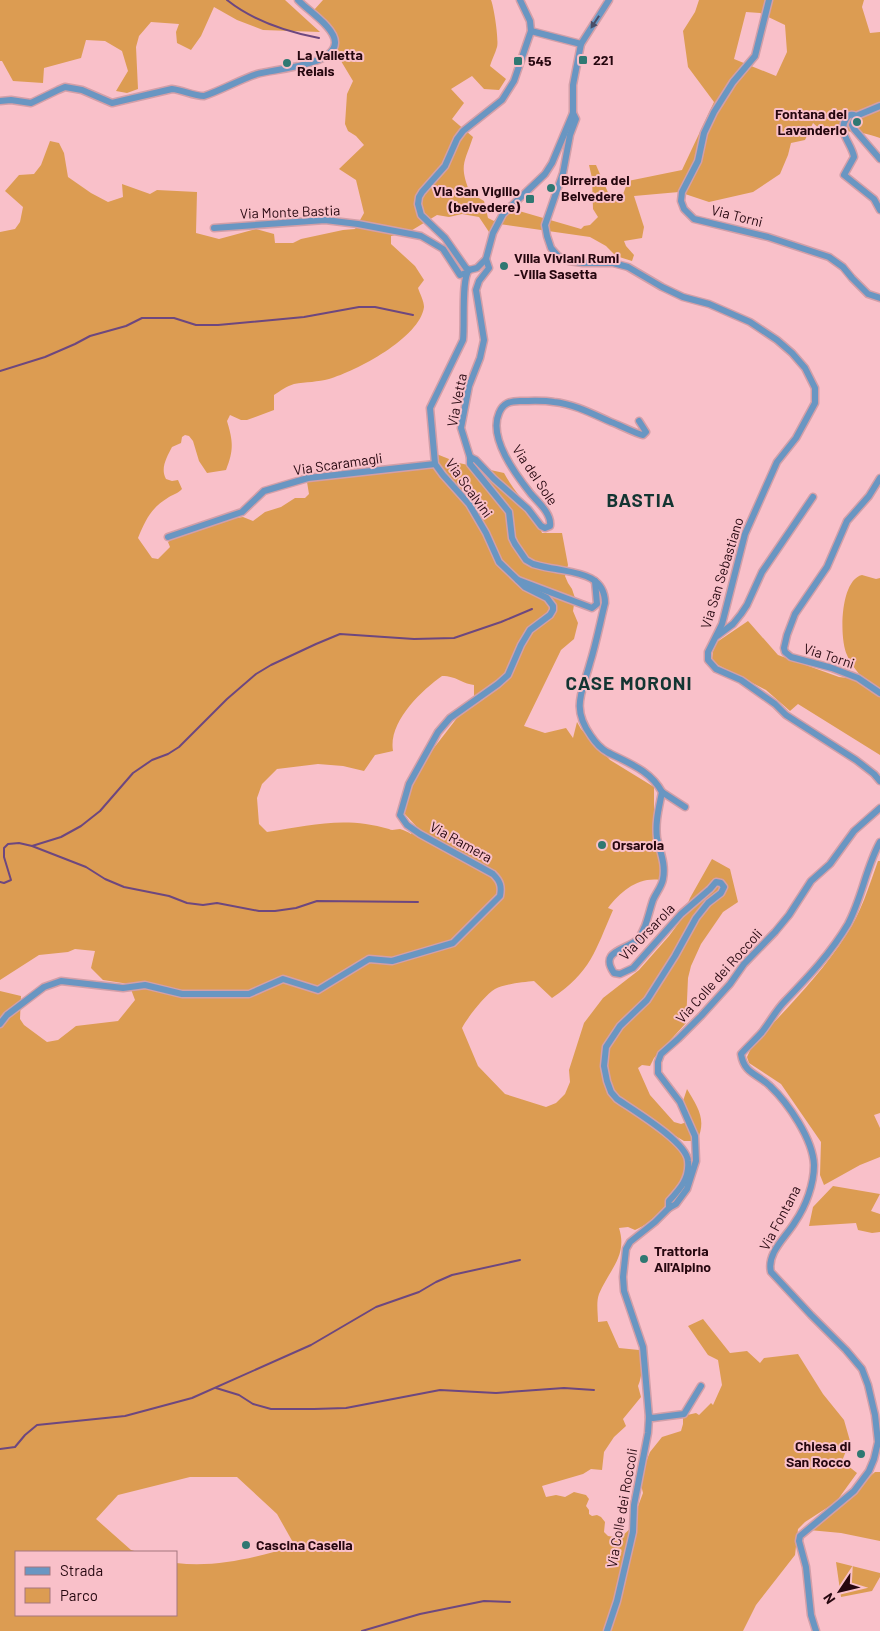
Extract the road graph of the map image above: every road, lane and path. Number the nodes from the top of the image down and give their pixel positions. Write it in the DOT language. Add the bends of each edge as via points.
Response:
graph roads {
  1 [pos="298,0"];
  2 [pos="520,0"];
  3 [pos="609,0"];
  4 [pos="769,0"];
  5 [pos="531,30"];
  6 [pos="581,44"];
  7 [pos="0,101"];
  8 [pos="880,106"];
  9 [pos="573,113"];
  10 [pos="856,116"];
  11 [pos="880,159"];
  12 [pos="880,210"];
  13 [pos="214,228"];
  14 [pos="486,260"];
  15 [pos="468,271"];
  16 [pos="880,298"];
  17 [pos="639,421"];
  18 [pos="470,458"];
  19 [pos="435,464"];
  20 [pos="880,478"];
  21 [pos="813,497"];
  22 [pos="168,538"];
  23 [pos="517,579"];
  24 [pos="595,581"];
  25 [pos="716,637"];
  26 [pos="880,693"];
  27 [pos="880,781"];
  28 [pos="662,792"];
  29 [pos="685,807"];
  30 [pos="880,808"];
  31 [pos="879,844"];
  32 [pos="877,856"];
  33 [pos="0,1024"];
  34 [pos="669,1208"];
  35 [pos="701,1386"];
  36 [pos="649,1417"];
  37 [pos="607,1631"];
  38 [pos="816,1631"];
  1 -- 7 [label="street" via="327,26 335,43 328,54 297,68 255,75 204,96 172,89 112,103 82,90 65,87 31,103"];
  2 -- 5 [label="street"];
  3 -- 6 [label="street, one-way"];
  4 -- 16 [label="street, Via Torni" via="755,56 733,82 704,133 698,161 682,192 684,209 694,219 768,237 829,258 843,266 860,288"];
  5 -- 6 [label="street"];
  5 -- 15 [label="street" via="508,93 457,138 445,166 419,197 421,215 445,238"];
  6 -- 9 [label="street"];
  8 -- 10 [label="street"];
  9 -- 14 [label="street" via="545,174 503,214 493,233"];
  9 -- 25 [label="street, Via San Sebastiano" via="576,119 563,173 545,225 551,248 558,256 569,261 614,263 628,267 662,288 750,322 792,352 815,388 815,403 796,438 777,462 745,534"];
  10 -- 11 [label="street" via="853,128"];
  10 -- 12 [label="street" via="849,115 845,120 843,132 854,157 844,175 874,199"];
  13 -- 15 [label="street, Via Monte Bastia" via="325,220 352,223 421,236 444,249 460,276"];
  14 -- 15 [label="street"];
  14 -- 18 [label="street, Via Vetta" via="489,268 476,290 484,340 469,386 461,428"];
  15 -- 19 [label="street, Via Scalvini" via="464,283 463,340 430,408"];
  17 -- 18 [label="street, Via del Sole" via="646,432 643,435 553,401 504,404 496,420 499,443 526,488 548,514 550,526 545,528 476,460"];
  18 -- 24 [label="street, Via Vetta" via="470,464 509,512 512,538 526,560 588,576"];
  19 -- 22 [label="street, Via Scaramagli" via="308,478 264,491 242,512"];
  19 -- 23 [label="street, Via Scalvini" via="469,504 495,556"];
  20 -- 26 [label="street, Via Torni" via="848,521 827,567 794,614 784,648 791,656 858,678"];
  21 -- 25 [label="street" via="762,572 742,614"];
  23 -- 24 [label="street, Via Scalvini" via="592,608 597,604"];
  23 -- 33 [label="street, Via Ramera" via="524,588 548,598 553,606 552,613 530,630 508,675 450,718 438,732 409,784 400,815 420,834 493,874 502,887 500,896 453,943 392,960 369,959 318,990 283,979 249,994 182,994 145,985 122,988 61,980 44,987 6,1015"];
  24 -- 28 [label="street" via="602,588 605,603 583,684 580,718 602,749 650,776"];
  25 -- 27 [label="street, Via San Sebastiano" via="708,652 708,660 716,669 741,680 786,715 867,768"];
  28 -- 29 [label="street"];
  28 -- 34 [label="street, Via Orsarola" via="656,820 663,880 638,939 621,947 611,957 609,963 614,973 633,968 681,914 716,882 724,888 696,918 647,1000 620,1026 606,1047 604,1066 611,1092 617,1099 680,1145 689,1160 686,1177 679,1192 669,1201"];
  30 -- 34 [label="street, Via Colle dei Roccoli" via="811,881 789,915 730,984 661,1054 658,1073 680,1102 696,1140 696,1161 688,1189"];
  31 -- 32 [label="street, Via Fontana"];
  32 -- 38 [label="street, Via Fontana" via="847,925 806,980 783,1002 762,1032 741,1054 746,1068 770,1085 798,1121 814,1164 804,1206 778,1246 771,1260 771,1272 862,1369 875,1414 878,1442 868,1471 845,1499 800,1536"];
  34 -- 36 [label="street, Via Colle dei Roccoli" via="628,1245 623,1277 624,1291 644,1346"];
  35 -- 36 [label="street" via="684,1414"];
  36 -- 37 [label="street, Via Colle dei Roccoli" via="634,1505 633,1532"];
}
